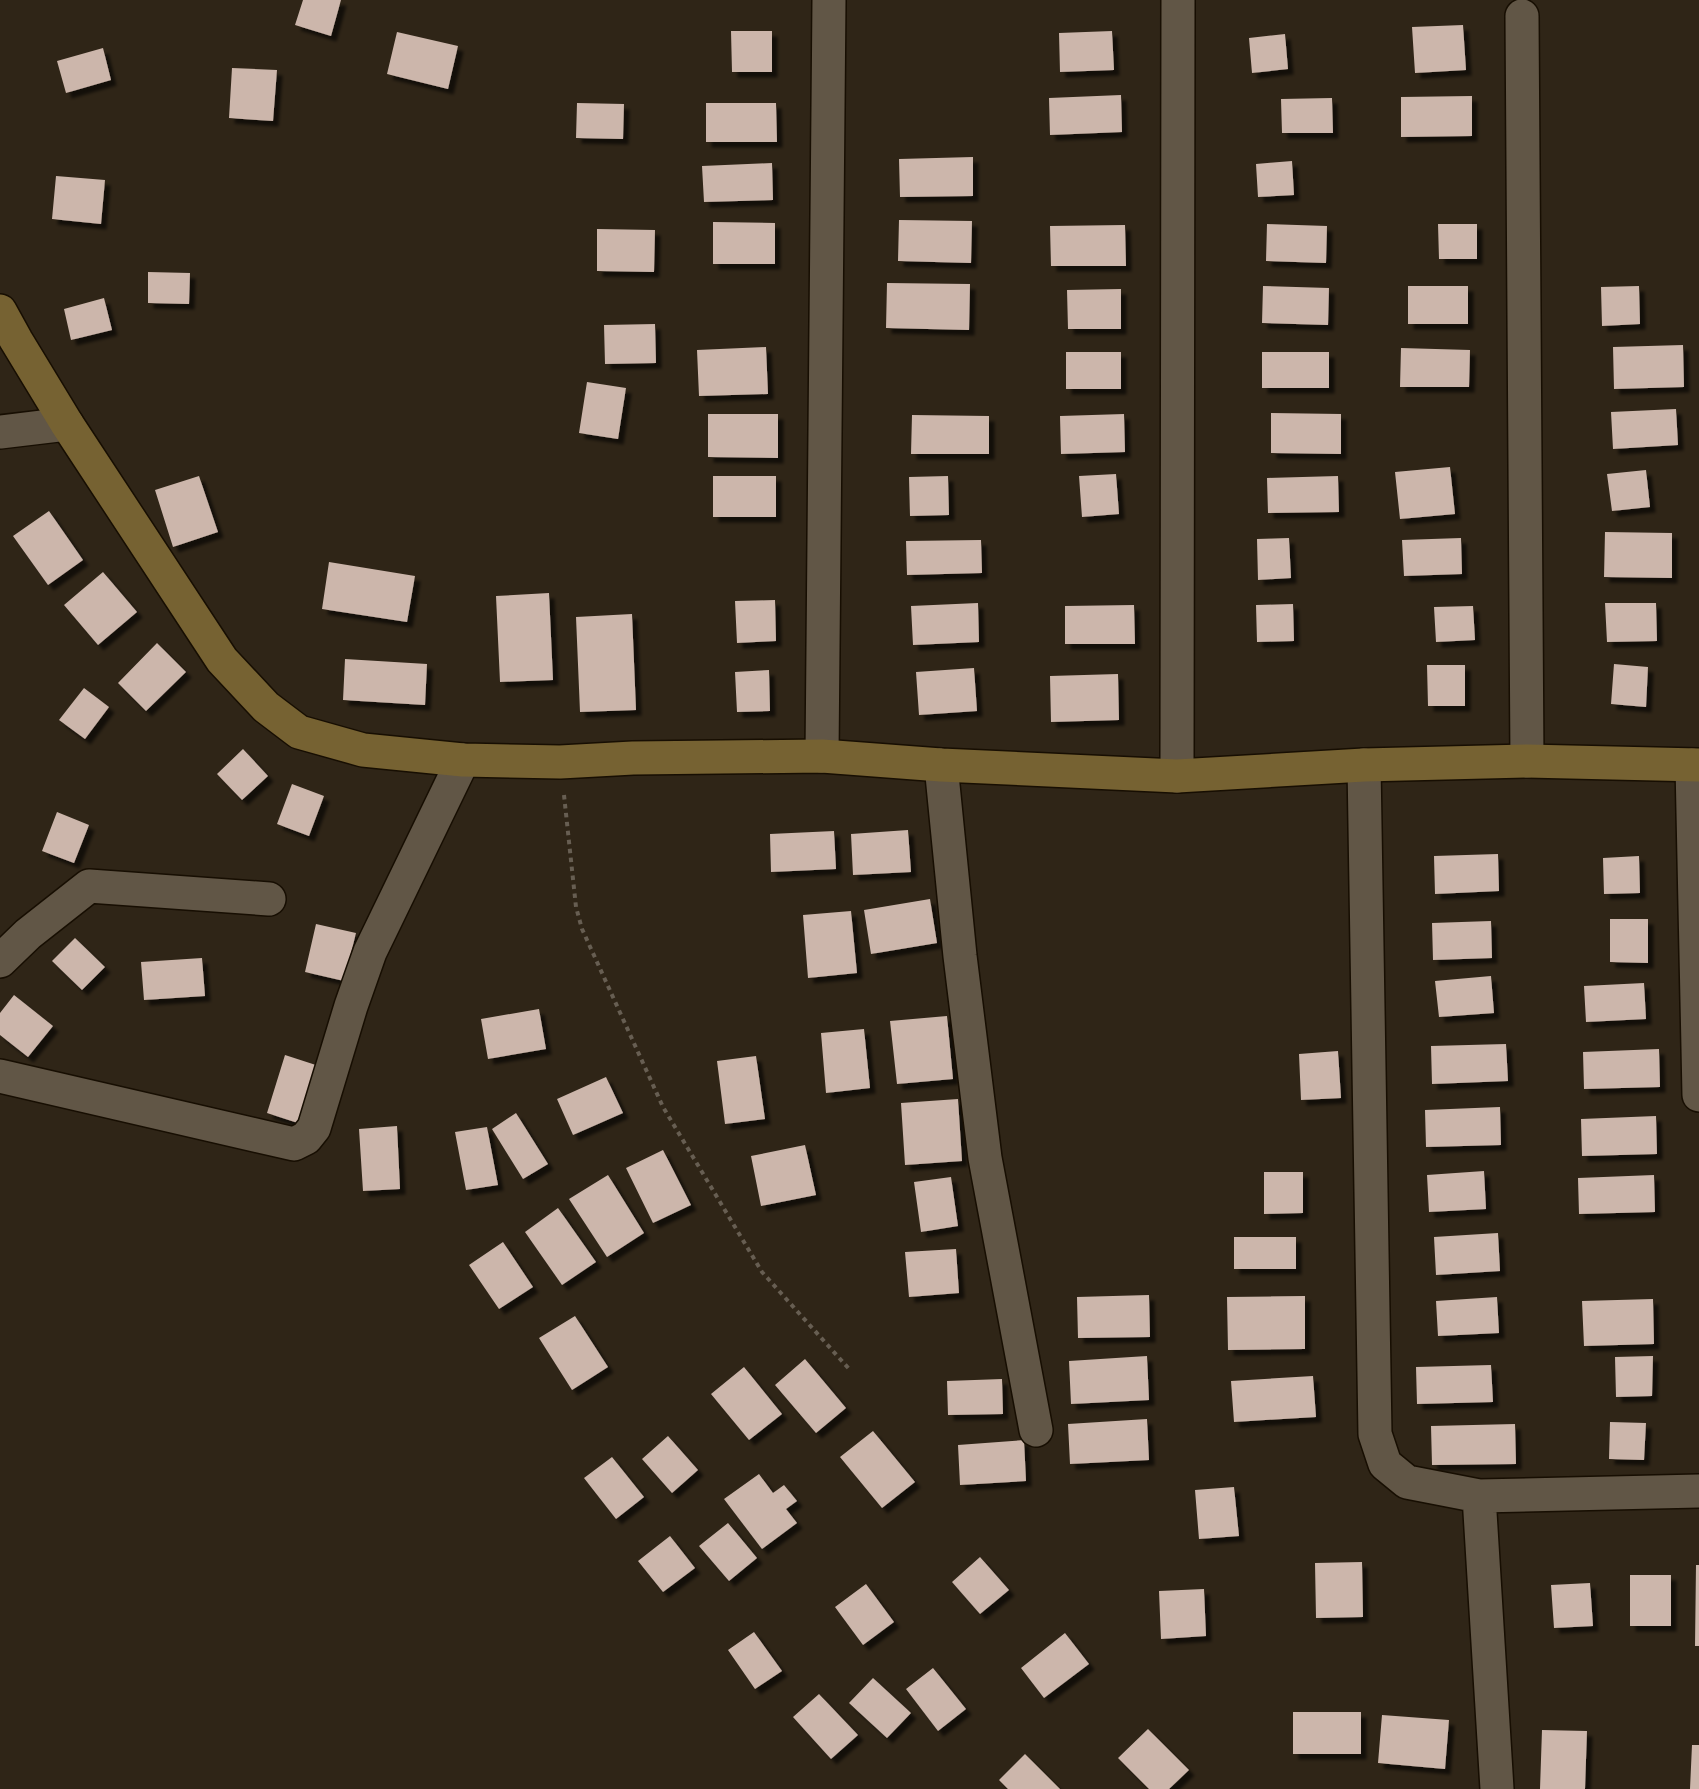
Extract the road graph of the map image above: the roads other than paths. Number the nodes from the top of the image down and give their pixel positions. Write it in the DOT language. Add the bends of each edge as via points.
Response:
graph roads {
  1 [pos="829,0"];
  2 [pos="1178,0"];
  3 [pos="1522,16"];
  4 [pos="0,311"];
  5 [pos="67,424"];
  6 [pos="0,432"];
  7 [pos="822,756"];
  8 [pos="463,760"];
  9 [pos="1527,761"];
  10 [pos="941,765"];
  11 [pos="1364,765"];
  12 [pos="1696,765"];
  13 [pos="1177,776"];
  14 [pos="269,899"];
  15 [pos="0,961"];
  16 [pos="0,1076"];
  17 [pos="1699,1095"];
  18 [pos="1036,1430"];
  19 [pos="1699,1491"];
  20 [pos="1479,1496"];
  21 [pos="1497,1789"];
  1 -- 7 [label="street"];
  2 -- 13 [label="street"];
  3 -- 9 [label="street"];
  4 -- 5 [label="street"];
  5 -- 6 [label="street"];
  5 -- 8 [label="street" via="222,660 266,707 299,732 363,750"];
  7 -- 8 [label="street" via="560,762"];
  7 -- 10 [label="street"];
  8 -- 16 [label="street" via="370,952 314,1128 306,1138 294,1144"];
  9 -- 11 [label="street"];
  9 -- 12 [label="street"];
  10 -- 13 [label="street"];
  10 -- 18 [label="street" via="985,1158"];
  11 -- 13 [label="street"];
  11 -- 20 [label="street" via="1375,1434 1385,1464 1407,1482"];
  12 -- 17 [label="street"];
  14 -- 15 [label="street" via="88,886"];
  19 -- 20 [label="street"];
  20 -- 21 [label="street"];
}
